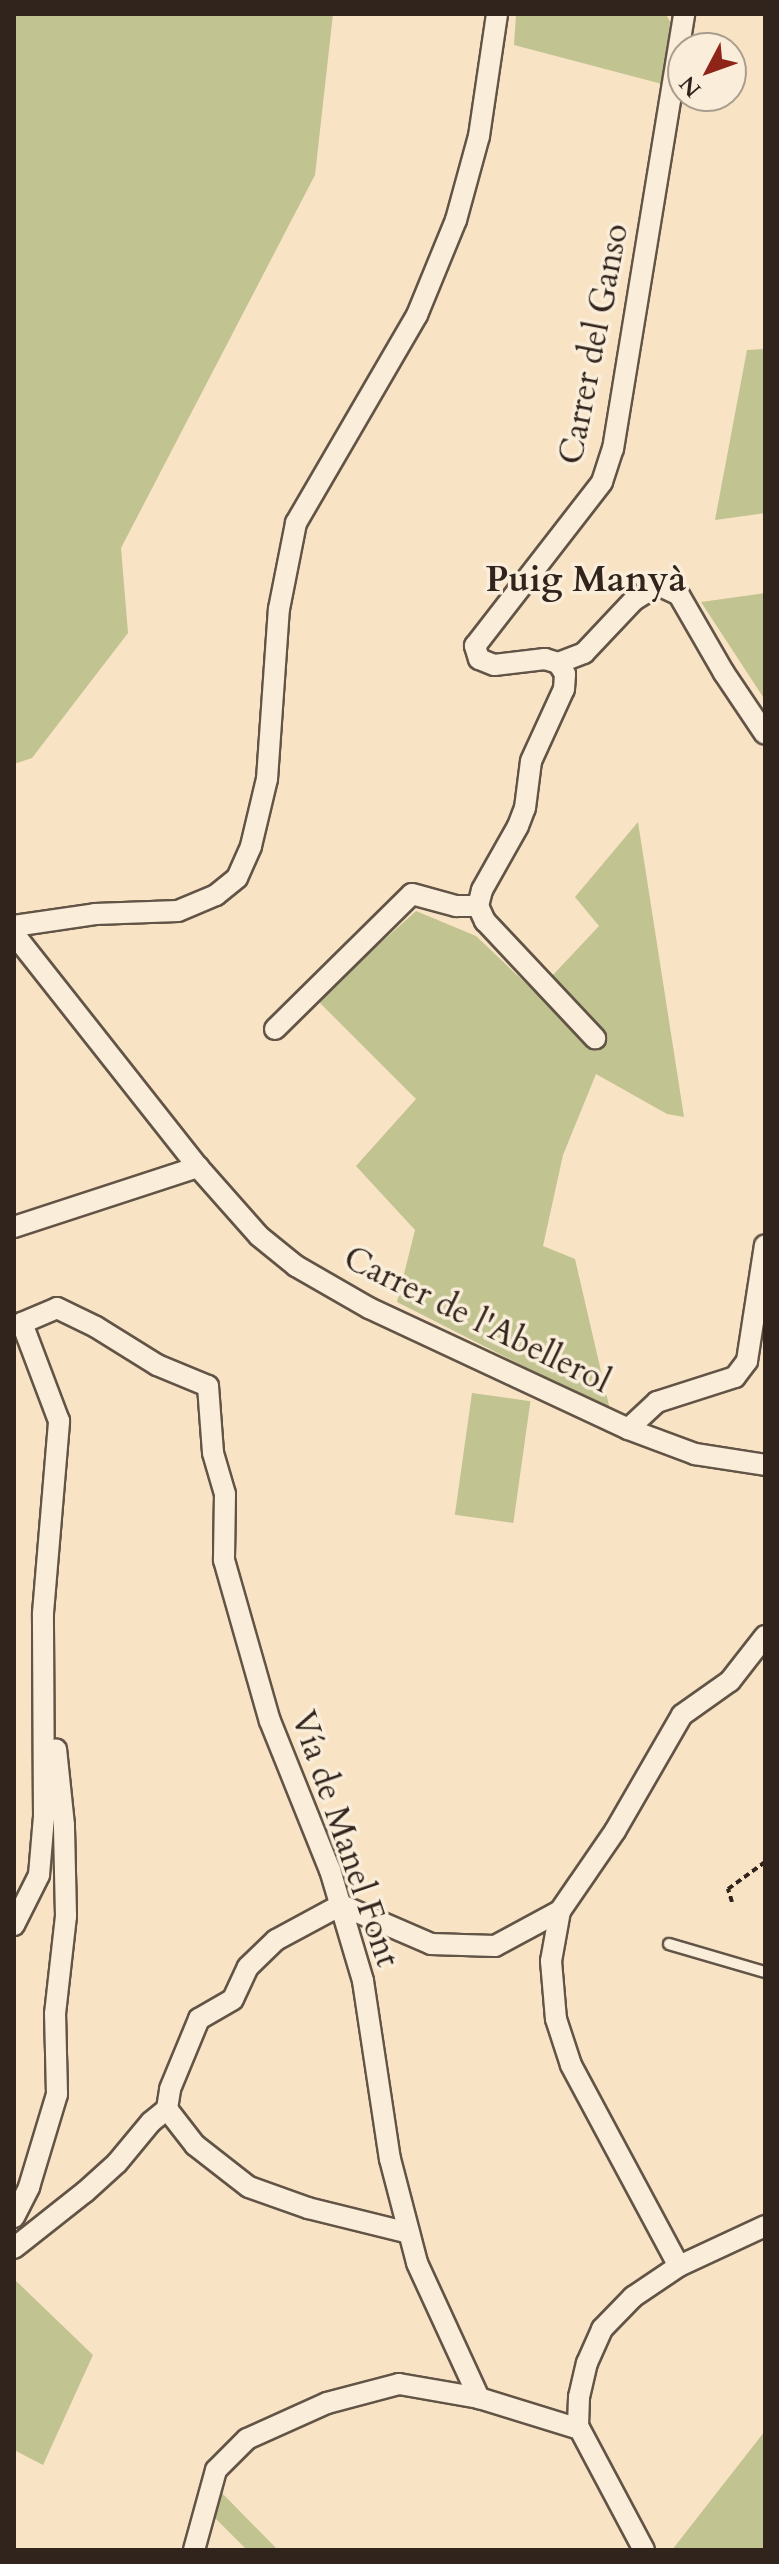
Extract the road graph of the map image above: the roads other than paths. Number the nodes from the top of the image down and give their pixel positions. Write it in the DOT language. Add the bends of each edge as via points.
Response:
graph roads {
  1 [pos="497,14"];
  2 [pos="684,14"];
  3 [pos="558,663"];
  4 [pos="765,734"];
  5 [pos="478,906"];
  6 [pos="14,926"];
  7 [pos="14,934"];
  8 [pos="275,1029"];
  9 [pos="595,1038"];
  10 [pos="198,1167"];
  11 [pos="14,1227"];
  12 [pos="765,1245"];
  13 [pos="628,1429"];
  14 [pos="765,1465"];
  15 [pos="765,1636"];
  16 [pos="46,1744"];
  17 [pos="341,1905"];
  18 [pos="560,1911"];
  19 [pos="14,1925"];
  20 [pos="669,1944"];
  21 [pos="765,1972"];
  22 [pos="167,2109"];
  23 [pos="14,2217"];
  24 [pos="765,2226"];
  25 [pos="409,2233"];
  26 [pos="14,2248"];
  27 [pos="679,2266"];
  28 [pos="479,2398"];
  29 [pos="579,2429"];
  30 [pos="194,2550"];
  31 [pos="644,2550"];
  1 -- 6 [label="street" via="479,136 456,220 417,315 296,523 279,609 267,779 251,846 237,878 216,895 178,911 95,914"];
  2 -- 3 [label="street, Carrer del Ganso" via="609,460 594,493 475,646 479,659 494,665 545,659"];
  3 -- 4 [label="street" via="584,653 634,600 658,585 679,595"];
  3 -- 5 [label="street" via="565,674 564,689 531,761 525,808"];
  5 -- 8 [label="street" via="412,894"];
  5 -- 9 [label="street" via="485,921"];
  7 -- 10 [label="street, Carrer de l'Abellerol"];
  10 -- 11 [label="street"];
  10 -- 13 [label="street, Carrer de l'Abellerol" via="259,1236 296,1266 369,1308"];
  12 -- 13 [label="street" via="747,1361 735,1377 657,1402"];
  13 -- 14 [label="street, Carrer de l'Abellerol" via="695,1454"];
  15 -- 18 [label="street" via="730,1681 682,1715 615,1831"];
  16 -- 17 [label="street, Vía de Manel Font" via="43,1613 59,1421 22,1323 57,1308 157,1365 208,1386 213,1453 225,1494 224,1560 270,1721"];
  16 -- 19 [label="street" via="39,1875"];
  16 -- 23 [label="street" via="58,1753 64,1825 66,1916 55,2014 57,2094 29,2187"];
  17 -- 18 [label="street" via="431,1944 495,1946"];
  17 -- 22 [label="street" via="276,1940 248,1967 233,1999 199,2019"];
  17 -- 25 [label="street, Vía de Manel Font" via="363,1981 390,2159"];
  18 -- 27 [label="street" via="551,1961 556,2019 571,2065"];
  20 -- 21 [label="lane"];
  22 -- 25 [label="street" via="195,2145 249,2187"];
  22 -- 26 [label="street" via="117,2163"];
  24 -- 27 [label="street"];
  25 -- 28 [label="street, Vía de Manel Font" via="417,2263"];
  27 -- 29 [label="street" via="633,2297 602,2329 579,2397"];
  28 -- 29 [label="street"];
  28 -- 30 [label="street" via="399,2384 327,2403 247,2439 216,2470"];
  29 -- 31 [label="street"];
}
